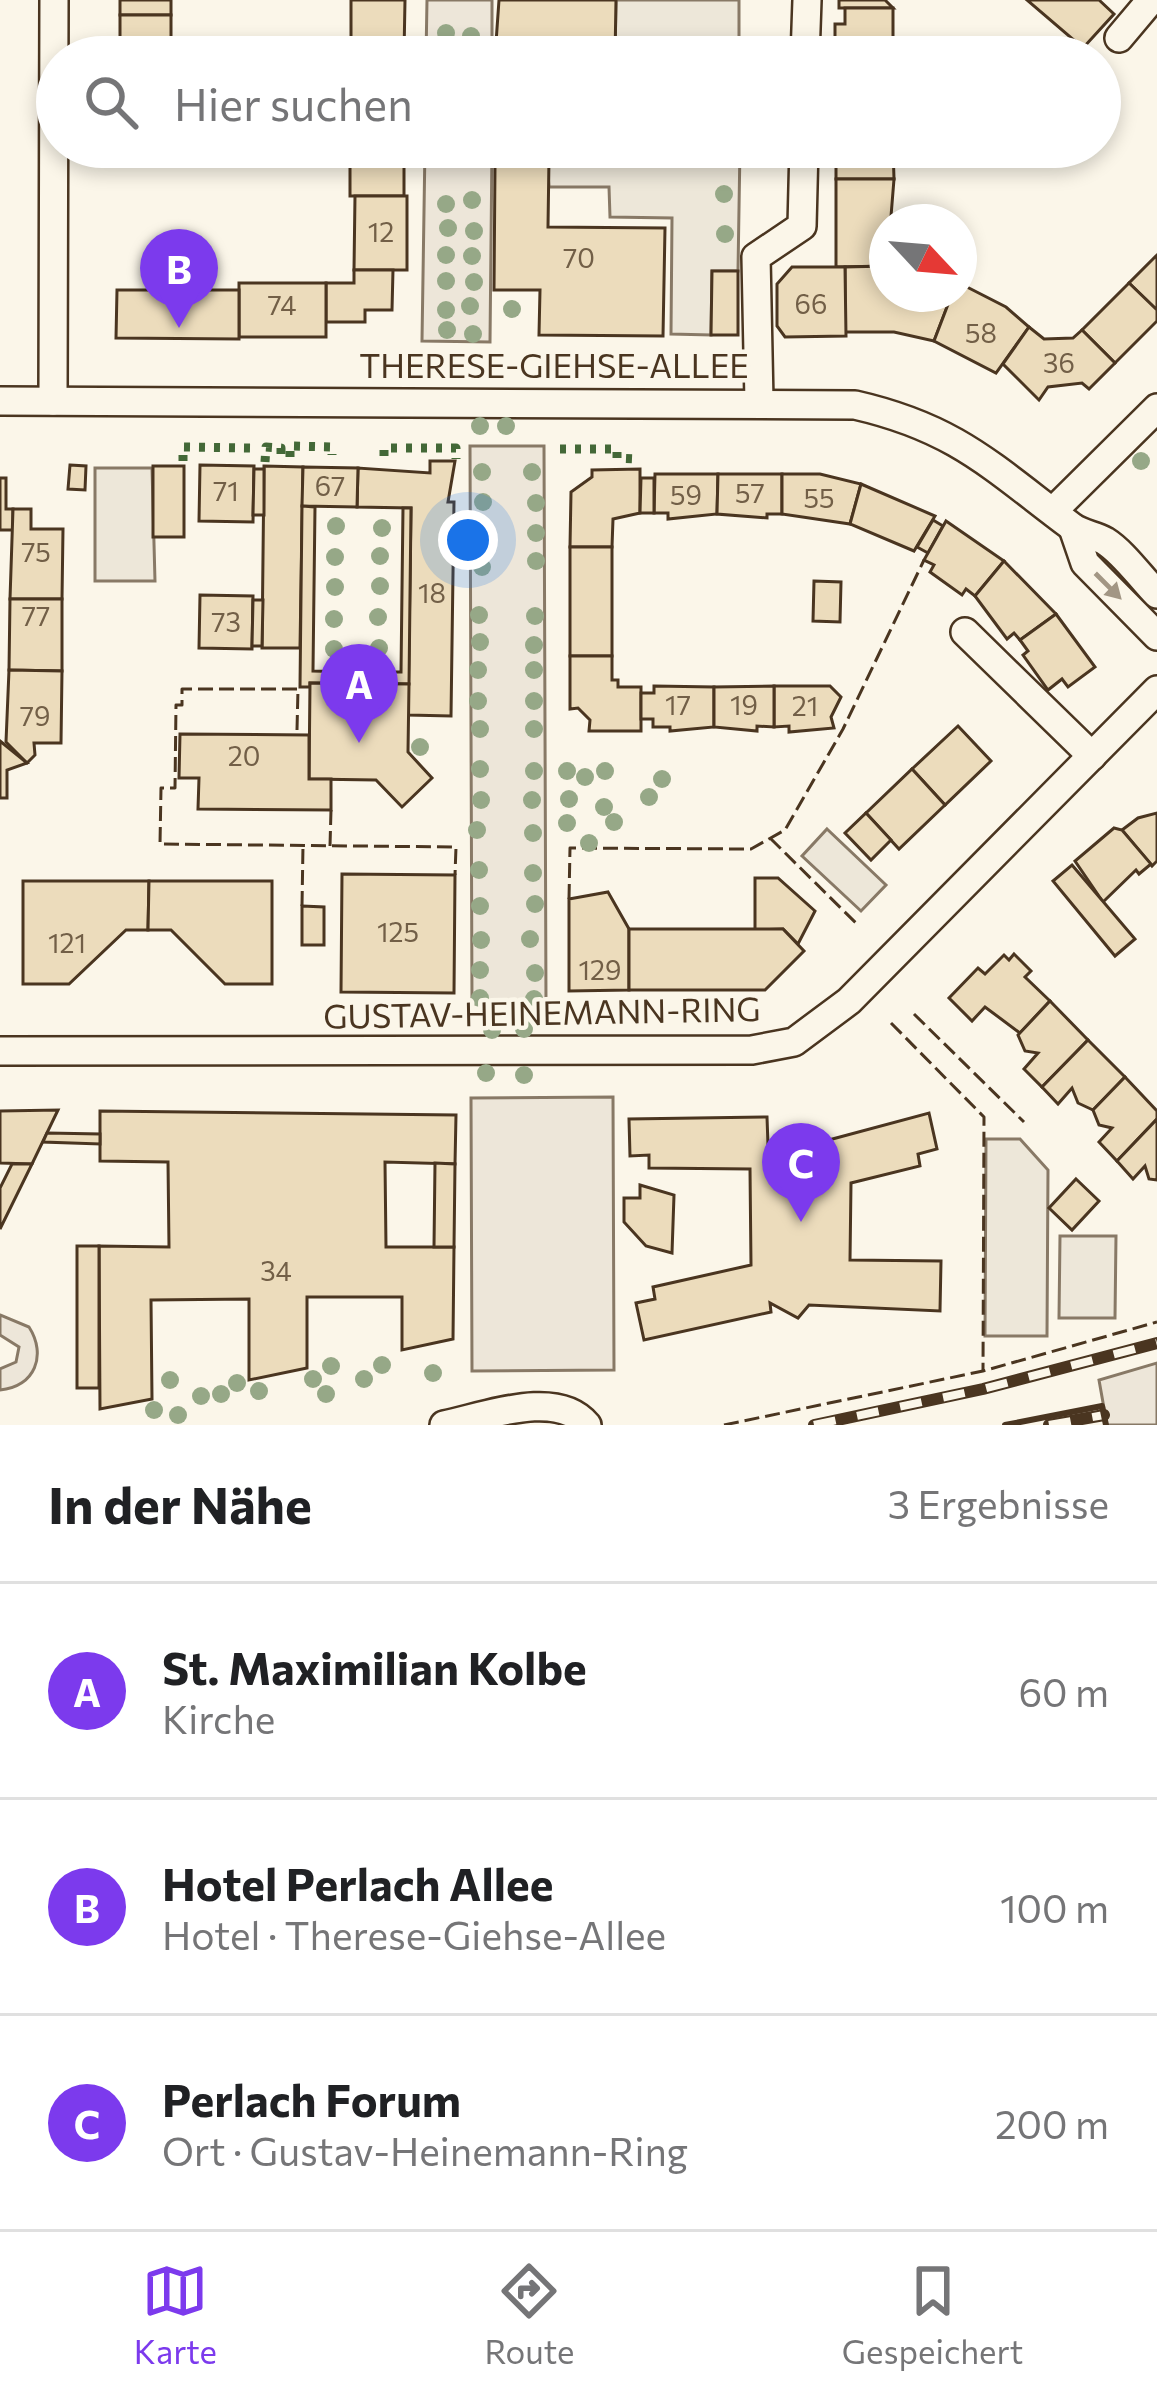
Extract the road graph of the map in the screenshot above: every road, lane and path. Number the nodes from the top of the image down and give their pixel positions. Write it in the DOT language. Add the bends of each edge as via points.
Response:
graph roads {
  1 [pos="53,0"];
  2 [pos="807,0"];
  3 [pos="1151,0"];
  4 [pos="53,36"];
  5 [pos="806,36"];
  6 [pos="1121,36"];
  7 [pos="53,168"];
  8 [pos="803,168"];
  9 [pos="0,401"];
  10 [pos="53,401"];
  11 [pos="759,402"];
  12 [pos="1157,408"];
  13 [pos="1064,519"];
  14 [pos="1157,594"];
  15 [pos="965,632"];
  16 [pos="1157,636"];
  17 [pos="1157,690"];
  18 [pos="1092,756"];
  19 [pos="0,1052"];
  20 [pos="443,1425"];
  21 [pos="587,1425"];
  1 -- 4 [label="street"];
  2 -- 5 [label="street"];
  3 -- 6 [label="street"];
  7 -- 10 [label="street"];
  8 -- 11 [label="street" via="802,226 756,257"];
  9 -- 10 [label="street, THERESE-GIEHSE-ALLEE"];
  10 -- 11 [label="street, THERESE-GIEHSE-ALLEE"];
  11 -- 13 [label="street, THERESE-GIEHSE-ALLEE" via="890,413 964,446"];
  12 -- 13 [label="street"];
  13 -- 14 [label="street, THERESE-GIEHSE-ALLEE" via="1106,542"];
  13 -- 16 [label="street, THERESE-GIEHSE-ALLEE, one-way" via="1085,563"];
  15 -- 18 [label="street"];
  17 -- 18 [label="street, GUSTAV-HEINEMANN-RING"];
  18 -- 19 [label="street, GUSTAV-HEINEMANN-RING" via="867,983 794,1042 752,1050"];
  20 -- 21 [label="street" via="546,1406 574,1411"];
}
